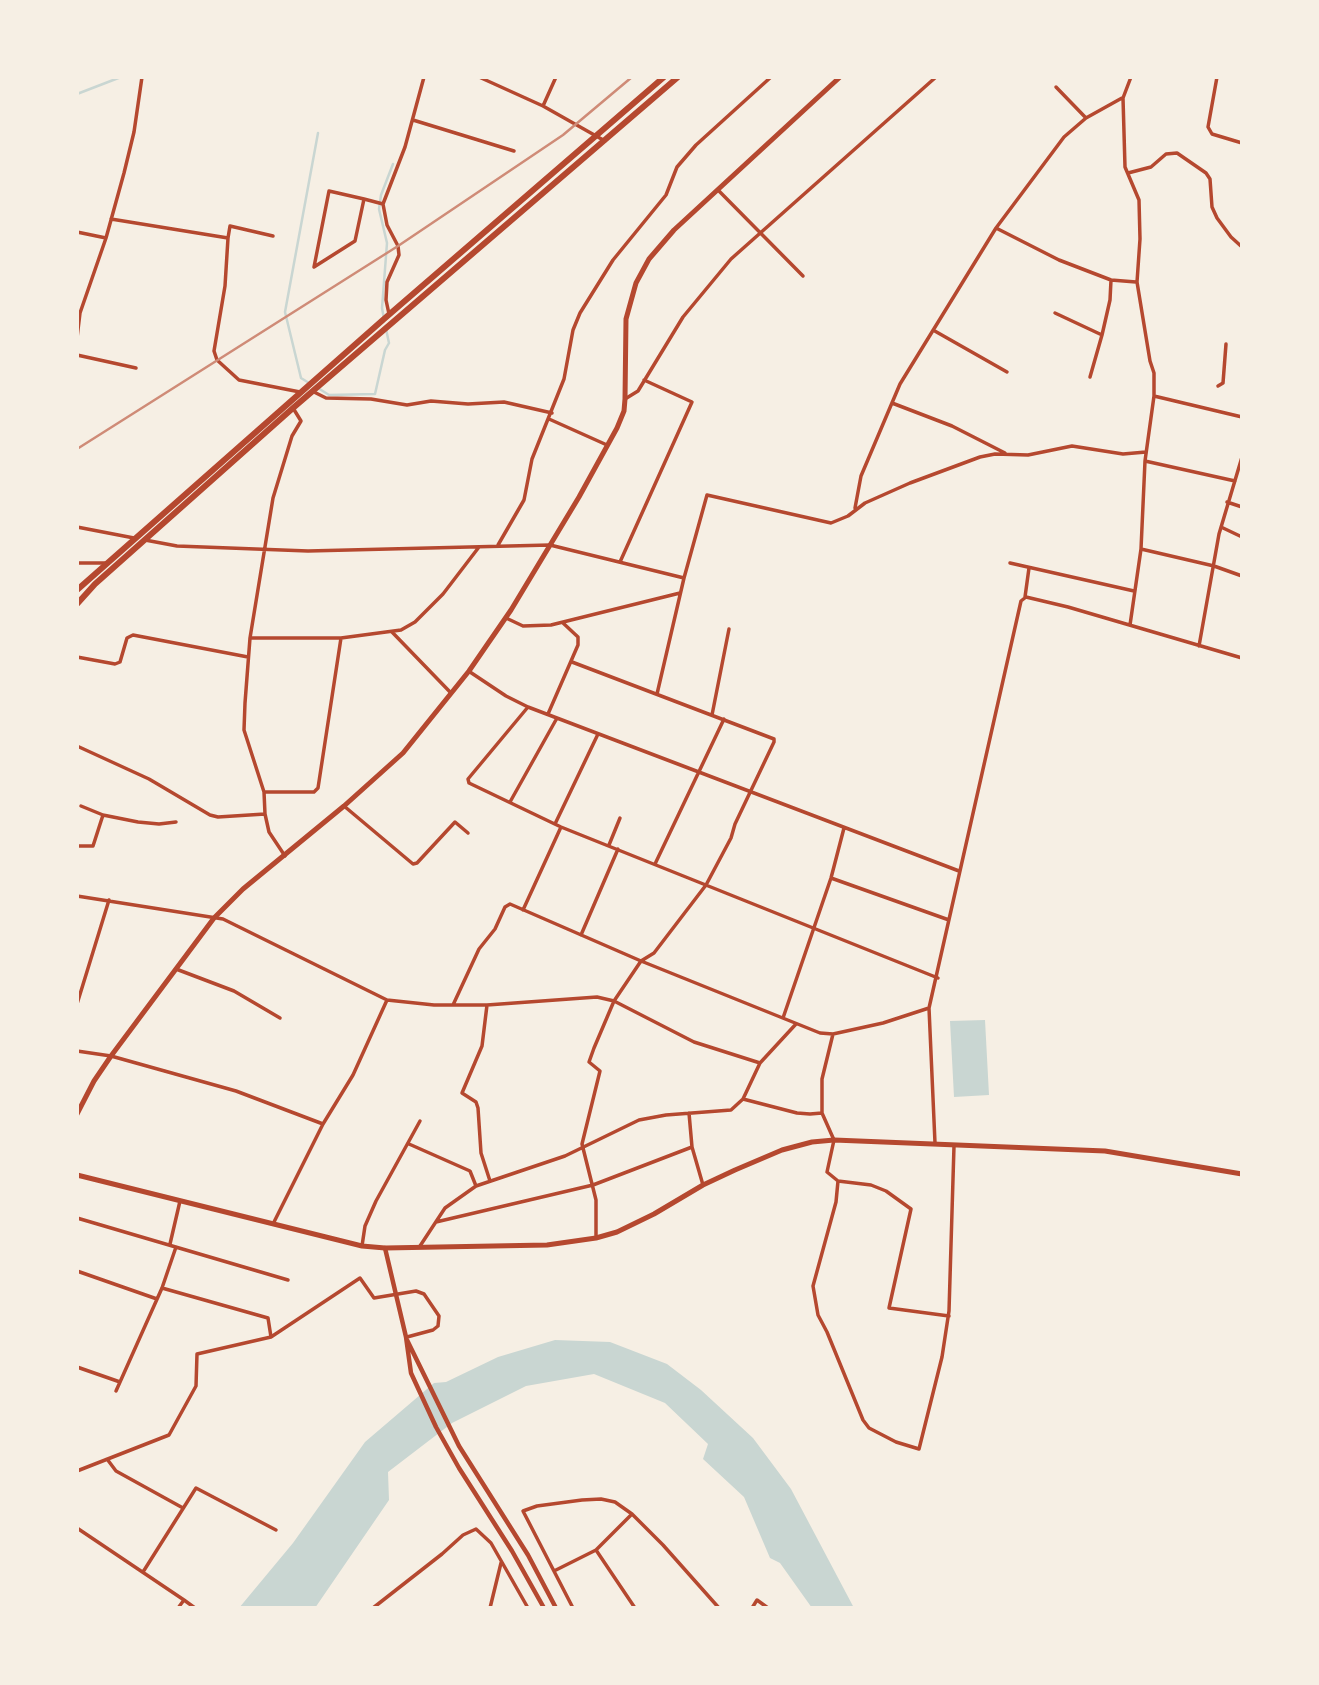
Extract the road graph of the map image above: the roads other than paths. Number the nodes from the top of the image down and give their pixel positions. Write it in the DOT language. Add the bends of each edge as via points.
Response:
graph roads {
  1 [pos="142,77"];
  2 [pos="424,77"];
  3 [pos="479,77"];
  4 [pos="556,77"];
  5 [pos="664,77"];
  6 [pos="678,77"];
  7 [pos="771,77"];
  8 [pos="840,77"];
  9 [pos="936,77"];
  10 [pos="1131,77"];
  11 [pos="1217,77"];
  12 [pos="1056,87"];
  13 [pos="1123,98"];
  14 [pos="543,106"];
  15 [pos="1086,118"];
  16 [pos="413,120"];
  17 [pos="595,137"];
  18 [pos="605,141"];
  19 [pos="1242,143"];
  20 [pos="514,151"];
  21 [pos="1128,173"];
  22 [pos="718,190"];
  23 [pos="364,199"];
  24 [pos="381,203"];
  25 [pos="111,219"];
  26 [pos="996,228"];
  27 [pos="77,232"];
  28 [pos="759,233"];
  29 [pos="273,236"];
  30 [pos="106,238"];
  31 [pos="228,239"];
  32 [pos="1242,247"];
  33 [pos="803,276"];
  34 [pos="1111,280"];
  35 [pos="1137,282"];
  36 [pos="79,313"];
  37 [pos="1055,313"];
  38 [pos="390,314"];
  39 [pos="933,330"];
  40 [pos="1102,335"];
  41 [pos="77,338"];
  42 [pos="1226,344"];
  43 [pos="77,355"];
  44 [pos="136,368"];
  45 [pos="1007,372"];
  46 [pos="1090,377"];
  47 [pos="644,380"];
  48 [pos="1218,386"];
  49 [pos="314,392"];
  50 [pos="302,393"];
  51 [pos="1154,396"];
  52 [pos="625,399"];
  53 [pos="892,403"];
  54 [pos="293,408"];
  55 [pos="552,413"];
  56 [pos="1242,416"];
  57 [pos="549,419"];
  58 [pos="607,445"];
  59 [pos="1146,452"];
  60 [pos="1007,454"];
  61 [pos="1242,457"];
  62 [pos="1145,461"];
  63 [pos="1235,481"];
  64 [pos="1227,502"];
  65 [pos="1242,507"];
  66 [pos="855,510"];
  67 [pos="77,527"];
  68 [pos="1221,527"];
  69 [pos="1242,537"];
  70 [pos="133,538"];
  71 [pos="145,540"];
  72 [pos="550,544"];
  73 [pos="498,545"];
  74 [pos="479,547"];
  75 [pos="1141,549"];
  76 [pos="263,550"];
  77 [pos="127,555"];
  78 [pos="620,562"];
  79 [pos="77,563"];
  80 [pos="1010,563"];
  81 [pos="104,564"];
  82 [pos="1214,566"];
  83 [pos="1030,568"];
  84 [pos="1242,576"];
  85 [pos="684,578"];
  86 [pos="77,590"];
  87 [pos="1135,591"];
  88 [pos="680,593"];
  89 [pos="1025,598"];
  90 [pos="77,604"];
  91 [pos="506,618"];
  92 [pos="563,622"];
  93 [pos="1130,625"];
  94 [pos="729,629"];
  95 [pos="392,632"];
  96 [pos="250,638"];
  97 [pos="341,638"];
  98 [pos="1199,646"];
  99 [pos="77,657"];
  100 [pos="248,657"];
  101 [pos="1242,658"];
  102 [pos="572,662"];
  103 [pos="469,671"];
  104 [pos="452,694"];
  105 [pos="657,694"];
  106 [pos="528,707"];
  107 [pos="548,714"];
  108 [pos="712,715"];
  109 [pos="558,718"];
  110 [pos="724,719"];
  111 [pos="598,734"];
  112 [pos="77,746"];
  113 [pos="699,771"];
  114 [pos="751,790"];
  115 [pos="264,792"];
  116 [pos="510,802"];
  117 [pos="81,806"];
  118 [pos="344,806"];
  119 [pos="265,814"];
  120 [pos="103,815"];
  121 [pos="620,818"];
  122 [pos="176,822"];
  123 [pos="555,824"];
  124 [pos="561,827"];
  125 [pos="844,828"];
  126 [pos="468,833"];
  127 [pos="609,845"];
  128 [pos="77,846"];
  129 [pos="618,849"];
  130 [pos="285,856"];
  131 [pos="655,864"];
  132 [pos="959,871"];
  133 [pos="831,878"];
  134 [pos="706,886"];
  135 [pos="77,896"];
  136 [pos="109,900"];
  137 [pos="523,910"];
  138 [pos="214,918"];
  139 [pos="949,920"];
  140 [pos="812,929"];
  141 [pos="581,935"];
  142 [pos="641,961"];
  143 [pos="174,968"];
  144 [pos="937,978"];
  145 [pos="387,1000"];
  146 [pos="614,1001"];
  147 [pos="77,1004"];
  148 [pos="453,1004"];
  149 [pos="487,1005"];
  150 [pos="929,1008"];
  151 [pos="280,1018"];
  152 [pos="783,1018"];
  153 [pos="796,1024"];
  154 [pos="834,1034"];
  155 [pos="77,1051"];
  156 [pos="111,1056"];
  157 [pos="760,1063"];
  158 [pos="743,1100"];
  159 [pos="822,1112"];
  160 [pos="689,1113"];
  161 [pos="77,1114"];
  162 [pos="420,1121"];
  163 [pos="323,1124"];
  164 [pos="834,1140"];
  165 [pos="409,1143"];
  166 [pos="935,1145"];
  167 [pos="954,1146"];
  168 [pos="692,1147"];
  169 [pos="583,1148"];
  170 [pos="1242,1174"];
  171 [pos="77,1175"];
  172 [pos="490,1181"];
  173 [pos="838,1181"];
  174 [pos="593,1185"];
  175 [pos="703,1185"];
  176 [pos="476,1186"];
  177 [pos="180,1201"];
  178 [pos="77,1218"];
  179 [pos="436,1223"];
  180 [pos="273,1224"];
  181 [pos="596,1238"];
  182 [pos="170,1244"];
  183 [pos="362,1246"];
  184 [pos="176,1247"];
  185 [pos="420,1247"];
  186 [pos="385,1248"];
  187 [pos="77,1271"];
  188 [pos="288,1280"];
  189 [pos="162,1288"];
  190 [pos="395,1294"];
  191 [pos="157,1299"];
  192 [pos="949,1316"];
  193 [pos="271,1336"];
  194 [pos="406,1337"];
  195 [pos="77,1367"];
  196 [pos="120,1382"];
  197 [pos="116,1391"];
  198 [pos="107,1459"];
  199 [pos="77,1471"];
  200 [pos="183,1508"];
  201 [pos="632,1514"];
  202 [pos="77,1528"];
  203 [pos="275,1530"];
  204 [pos="596,1550"];
  205 [pos="502,1561"];
  206 [pos="554,1571"];
  207 [pos="143,1573"];
  208 [pos="184,1600"];
  209 [pos="376,1603"];
  210 [pos="491,1607"];
  211 [pos="178,1608"];
  212 [pos="195,1608"];
  213 [pos="373,1608"];
  214 [pos="380,1608"];
  215 [pos="528,1608"];
  216 [pos="544,1608"];
  217 [pos="556,1608"];
  218 [pos="573,1608"];
  219 [pos="635,1608"];
  220 [pos="719,1608"];
  221 [pos="752,1608"];
  222 [pos="768,1608"];
  1 -- 25 [label="street" via="134,132"];
  2 -- 16 [label="street"];
  3 -- 14 [label="street"];
  4 -- 14 [label="street"];
  5 -- 17 [label="highway"];
  6 -- 18 [label="highway"];
  7 -- 55 [label="street" via="677,167 666,195 597,283 573,330"];
  8 -- 22 [label="main road"];
  9 -- 28 [label="street"];
  10 -- 13 [label="street"];
  11 -- 19 [label="street" via="1208,127 1212,134"];
  12 -- 15 [label="street"];
  13 -- 15 [label="street"];
  13 -- 21 [label="street"];
  14 -- 17 [label="street"];
  15 -- 26 [label="street" via="1056,146"];
  16 -- 20 [label="street"];
  16 -- 24 [label="street"];
  17 -- 18 [label="street"];
  17 -- 38 [label="highway"];
  18 -- 49 [label="highway"];
  21 -- 32 [label="street" via="1177,153 1206,173 1217,218"];
  21 -- 35 [label="street" via="1139,200"];
  22 -- 28 [label="street"];
  22 -- 52 [label="main road" via="661,242 636,283 626,319"];
  23 -- 23 [label="street" via="329,191 314,267 355,241"];
  23 -- 24 [label="street"];
  24 -- 38 [label="street" via="399,255 387,282"];
  25 -- 30 [label="street"];
  25 -- 31 [label="street"];
  26 -- 34 [label="street"];
  26 -- 39 [label="street"];
  27 -- 30 [label="street"];
  28 -- 33 [label="street"];
  28 -- 47 [label="street" via="713,278"];
  29 -- 31 [label="street" via="229,226"];
  30 -- 36 [label="street"];
  31 -- 50 [label="street" via="214,351 217,360 239,380"];
  34 -- 35 [label="street"];
  34 -- 40 [label="street"];
  35 -- 51 [label="street"];
  36 -- 41 [label="street"];
  37 -- 40 [label="street"];
  38 -- 50 [label="highway"];
  39 -- 45 [label="street"];
  39 -- 53 [label="street"];
  40 -- 46 [label="street"];
  42 -- 48 [label="street" via="1223,383"];
  43 -- 44 [label="street"];
  47 -- 52 [label="street" via="633,396"];
  47 -- 78 [label="street" via="692,402"];
  49 -- 54 [label="highway"];
  49 -- 55 [label="street" via="326,398 371,398 407,405 504,402"];
  50 -- 70 [label="highway"];
  51 -- 56 [label="street"];
  51 -- 59 [label="street"];
  52 -- 58 [label="main road"];
  53 -- 60 [label="street"];
  53 -- 66 [label="street" via="861,476"];
  54 -- 71 [label="highway"];
  54 -- 76 [label="street" via="301,421 272,498"];
  55 -- 57 [label="street"];
  57 -- 58 [label="street"];
  57 -- 73 [label="street" via="532,459 524,500"];
  58 -- 72 [label="main road"];
  59 -- 60 [label="street" via="1124,454 1072,446 1028,455"];
  59 -- 62 [label="street"];
  60 -- 66 [label="street" via="980,457"];
  61 -- 63 [label="street"];
  62 -- 63 [label="street"];
  62 -- 75 [label="street"];
  63 -- 64 [label="street"];
  64 -- 65 [label="street"];
  64 -- 68 [label="street"];
  66 -- 85 [label="street" via="831,523 707,495"];
  67 -- 70 [label="street"];
  68 -- 69 [label="street"];
  68 -- 82 [label="street"];
  70 -- 71 [label="street"];
  70 -- 81 [label="highway"];
  71 -- 76 [label="street"];
  71 -- 77 [label="highway"];
  72 -- 73 [label="street"];
  72 -- 78 [label="street"];
  72 -- 91 [label="main road"];
  73 -- 74 [label="street"];
  74 -- 76 [label="street"];
  74 -- 95 [label="street" via="415,622"];
  75 -- 82 [label="street"];
  75 -- 87 [label="street"];
  76 -- 96 [label="street"];
  77 -- 81 [label="street"];
  77 -- 90 [label="highway"];
  78 -- 85 [label="street"];
  79 -- 81 [label="street"];
  80 -- 83 [label="street"];
  81 -- 86 [label="highway"];
  82 -- 84 [label="street"];
  82 -- 98 [label="street"];
  83 -- 87 [label="street"];
  83 -- 89 [label="street"];
  85 -- 88 [label="street"];
  87 -- 93 [label="street"];
  88 -- 92 [label="street"];
  88 -- 105 [label="street"];
  89 -- 93 [label="street"];
  89 -- 132 [label="street"];
  91 -- 92 [label="street" via="523,626"];
  91 -- 103 [label="main road"];
  92 -- 102 [label="street" via="578,637"];
  93 -- 98 [label="street"];
  94 -- 108 [label="street"];
  95 -- 97 [label="street"];
  95 -- 104 [label="street"];
  96 -- 97 [label="street"];
  96 -- 100 [label="street"];
  97 -- 115 [label="street" via="318,788 314,792"];
  98 -- 101 [label="street"];
  99 -- 100 [label="street" via="115,664 120,662 127,638 133,635"];
  100 -- 115 [label="street" via="244,730"];
  102 -- 105 [label="street"];
  102 -- 107 [label="street"];
  103 -- 104 [label="main road"];
  103 -- 106 [label="street"];
  104 -- 118 [label="main road" via="403,753"];
  105 -- 108 [label="street"];
  106 -- 107 [label="street"];
  106 -- 116 [label="street" via="468,779"];
  107 -- 109 [label="street"];
  108 -- 110 [label="street"];
  109 -- 111 [label="street"];
  109 -- 116 [label="street"];
  110 -- 113 [label="street"];
  110 -- 114 [label="street" via="774,739"];
  111 -- 113 [label="street"];
  111 -- 123 [label="street"];
  112 -- 119 [label="street" via="149,779 210,815"];
  113 -- 114 [label="street"];
  113 -- 131 [label="street"];
  114 -- 125 [label="street"];
  114 -- 134 [label="street"];
  115 -- 119 [label="street"];
  116 -- 123 [label="street"];
  117 -- 120 [label="street"];
  118 -- 126 [label="street" via="413,864 455,822"];
  118 -- 130 [label="main road"];
  119 -- 130 [label="street"];
  120 -- 122 [label="street" via="159,824"];
  120 -- 128 [label="street" via="93,846"];
  121 -- 127 [label="street"];
  123 -- 124 [label="street"];
  124 -- 127 [label="street"];
  124 -- 137 [label="street"];
  125 -- 132 [label="street"];
  125 -- 133 [label="street"];
  127 -- 129 [label="street"];
  129 -- 131 [label="street"];
  129 -- 141 [label="street"];
  130 -- 138 [label="main road"];
  131 -- 134 [label="street"];
  132 -- 139 [label="street"];
  133 -- 139 [label="street"];
  133 -- 140 [label="street"];
  134 -- 140 [label="street"];
  134 -- 142 [label="street" via="654,953"];
  135 -- 136 [label="street"];
  136 -- 138 [label="street"];
  136 -- 147 [label="street"];
  137 -- 141 [label="street"];
  137 -- 148 [label="street" via="506,905"];
  138 -- 143 [label="main road"];
  138 -- 145 [label="street"];
  139 -- 144 [label="street"];
  140 -- 144 [label="street"];
  140 -- 152 [label="street"];
  141 -- 142 [label="street"];
  142 -- 146 [label="street"];
  142 -- 152 [label="street"];
  143 -- 151 [label="street" via="234,991"];
  143 -- 156 [label="main road"];
  144 -- 150 [label="street"];
  145 -- 148 [label="street"];
  145 -- 163 [label="street" via="353,1075"];
  146 -- 149 [label="street" via="597,997"];
  146 -- 157 [label="street" via="694,1042"];
  146 -- 169 [label="street" via="590,1062 600,1071"];
  148 -- 149 [label="street"];
  149 -- 172 [label="street" via="482,1046 462,1093 478,1108 481,1153"];
  150 -- 154 [label="street"];
  150 -- 166 [label="street"];
  152 -- 153 [label="street"];
  153 -- 154 [label="street"];
  153 -- 157 [label="street"];
  154 -- 159 [label="street" via="822,1079"];
  155 -- 156 [label="street"];
  156 -- 161 [label="main road"];
  156 -- 163 [label="street" via="246,1094"];
  157 -- 158 [label="street"];
  158 -- 159 [label="street" via="810,1114"];
  158 -- 160 [label="street" via="731,1110"];
  159 -- 164 [label="street"];
  160 -- 168 [label="street"];
  160 -- 169 [label="street" via="639,1120"];
  162 -- 165 [label="street"];
  163 -- 180 [label="street"];
  164 -- 166 [label="main road"];
  164 -- 173 [label="street" via="827,1172"];
  164 -- 175 [label="main road" via="782,1150"];
  165 -- 176 [label="street" via="470,1171"];
  165 -- 183 [label="street" via="376,1201"];
  166 -- 167 [label="main road"];
  167 -- 170 [label="main road" via="1105,1151"];
  167 -- 192 [label="street"];
  168 -- 174 [label="street"];
  168 -- 175 [label="street"];
  169 -- 172 [label="street"];
  169 -- 174 [label="street"];
  171 -- 177 [label="main road"];
  172 -- 176 [label="street"];
  173 -- 192 [label="street" via="872,1185 911,1209 889,1308"];
  173 -- 192 [label="street" via="813,1286 818,1315 869,1428 919,1450"];
  174 -- 179 [label="street"];
  174 -- 181 [label="street"];
  175 -- 181 [label="main road" via="654,1214"];
  176 -- 179 [label="street" via="444,1208"];
  177 -- 180 [label="main road"];
  177 -- 182 [label="street"];
  178 -- 182 [label="street"];
  179 -- 185 [label="street"];
  180 -- 183 [label="main road"];
  181 -- 185 [label="main road" via="547,1245"];
  182 -- 184 [label="street"];
  183 -- 186 [label="main road"];
  184 -- 188 [label="street"];
  184 -- 189 [label="street"];
  185 -- 186 [label="main road"];
  186 -- 190 [label="street"];
  187 -- 191 [label="street"];
  189 -- 191 [label="street"];
  189 -- 193 [label="street" via="268,1318"];
  190 -- 193 [label="street" via="374,1298 360,1278"];
  190 -- 194 [label="street"];
  190 -- 194 [label="street" via="421,1292 439,1316 433,1330"];
  191 -- 196 [label="street"];
  193 -- 198 [label="street" via="197,1354 196,1386 169,1435"];
  194 -- 216 [label="street" via="411,1373 436,1427"];
  194 -- 217 [label="street" via="459,1446"];
  195 -- 196 [label="street"];
  196 -- 197 [label="street"];
  198 -- 199 [label="street"];
  198 -- 200 [label="street" via="116,1471"];
  200 -- 203 [label="street" via="196,1488"];
  200 -- 207 [label="street"];
  201 -- 204 [label="street"];
  201 -- 206 [label="street" via="601,1499 523,1511"];
  201 -- 220 [label="street"];
  202 -- 207 [label="street"];
  204 -- 206 [label="street"];
  204 -- 219 [label="street"];
  205 -- 209 [label="street" via="476,1529"];
  205 -- 210 [label="street"];
  205 -- 215 [label="street"];
  206 -- 218 [label="street"];
  207 -- 208 [label="street"];
  208 -- 211 [label="street"];
  208 -- 212 [label="street"];
  209 -- 213 [label="street"];
  209 -- 214 [label="street"];
  221 -- 222 [label="street" via="757,1600"];
}
